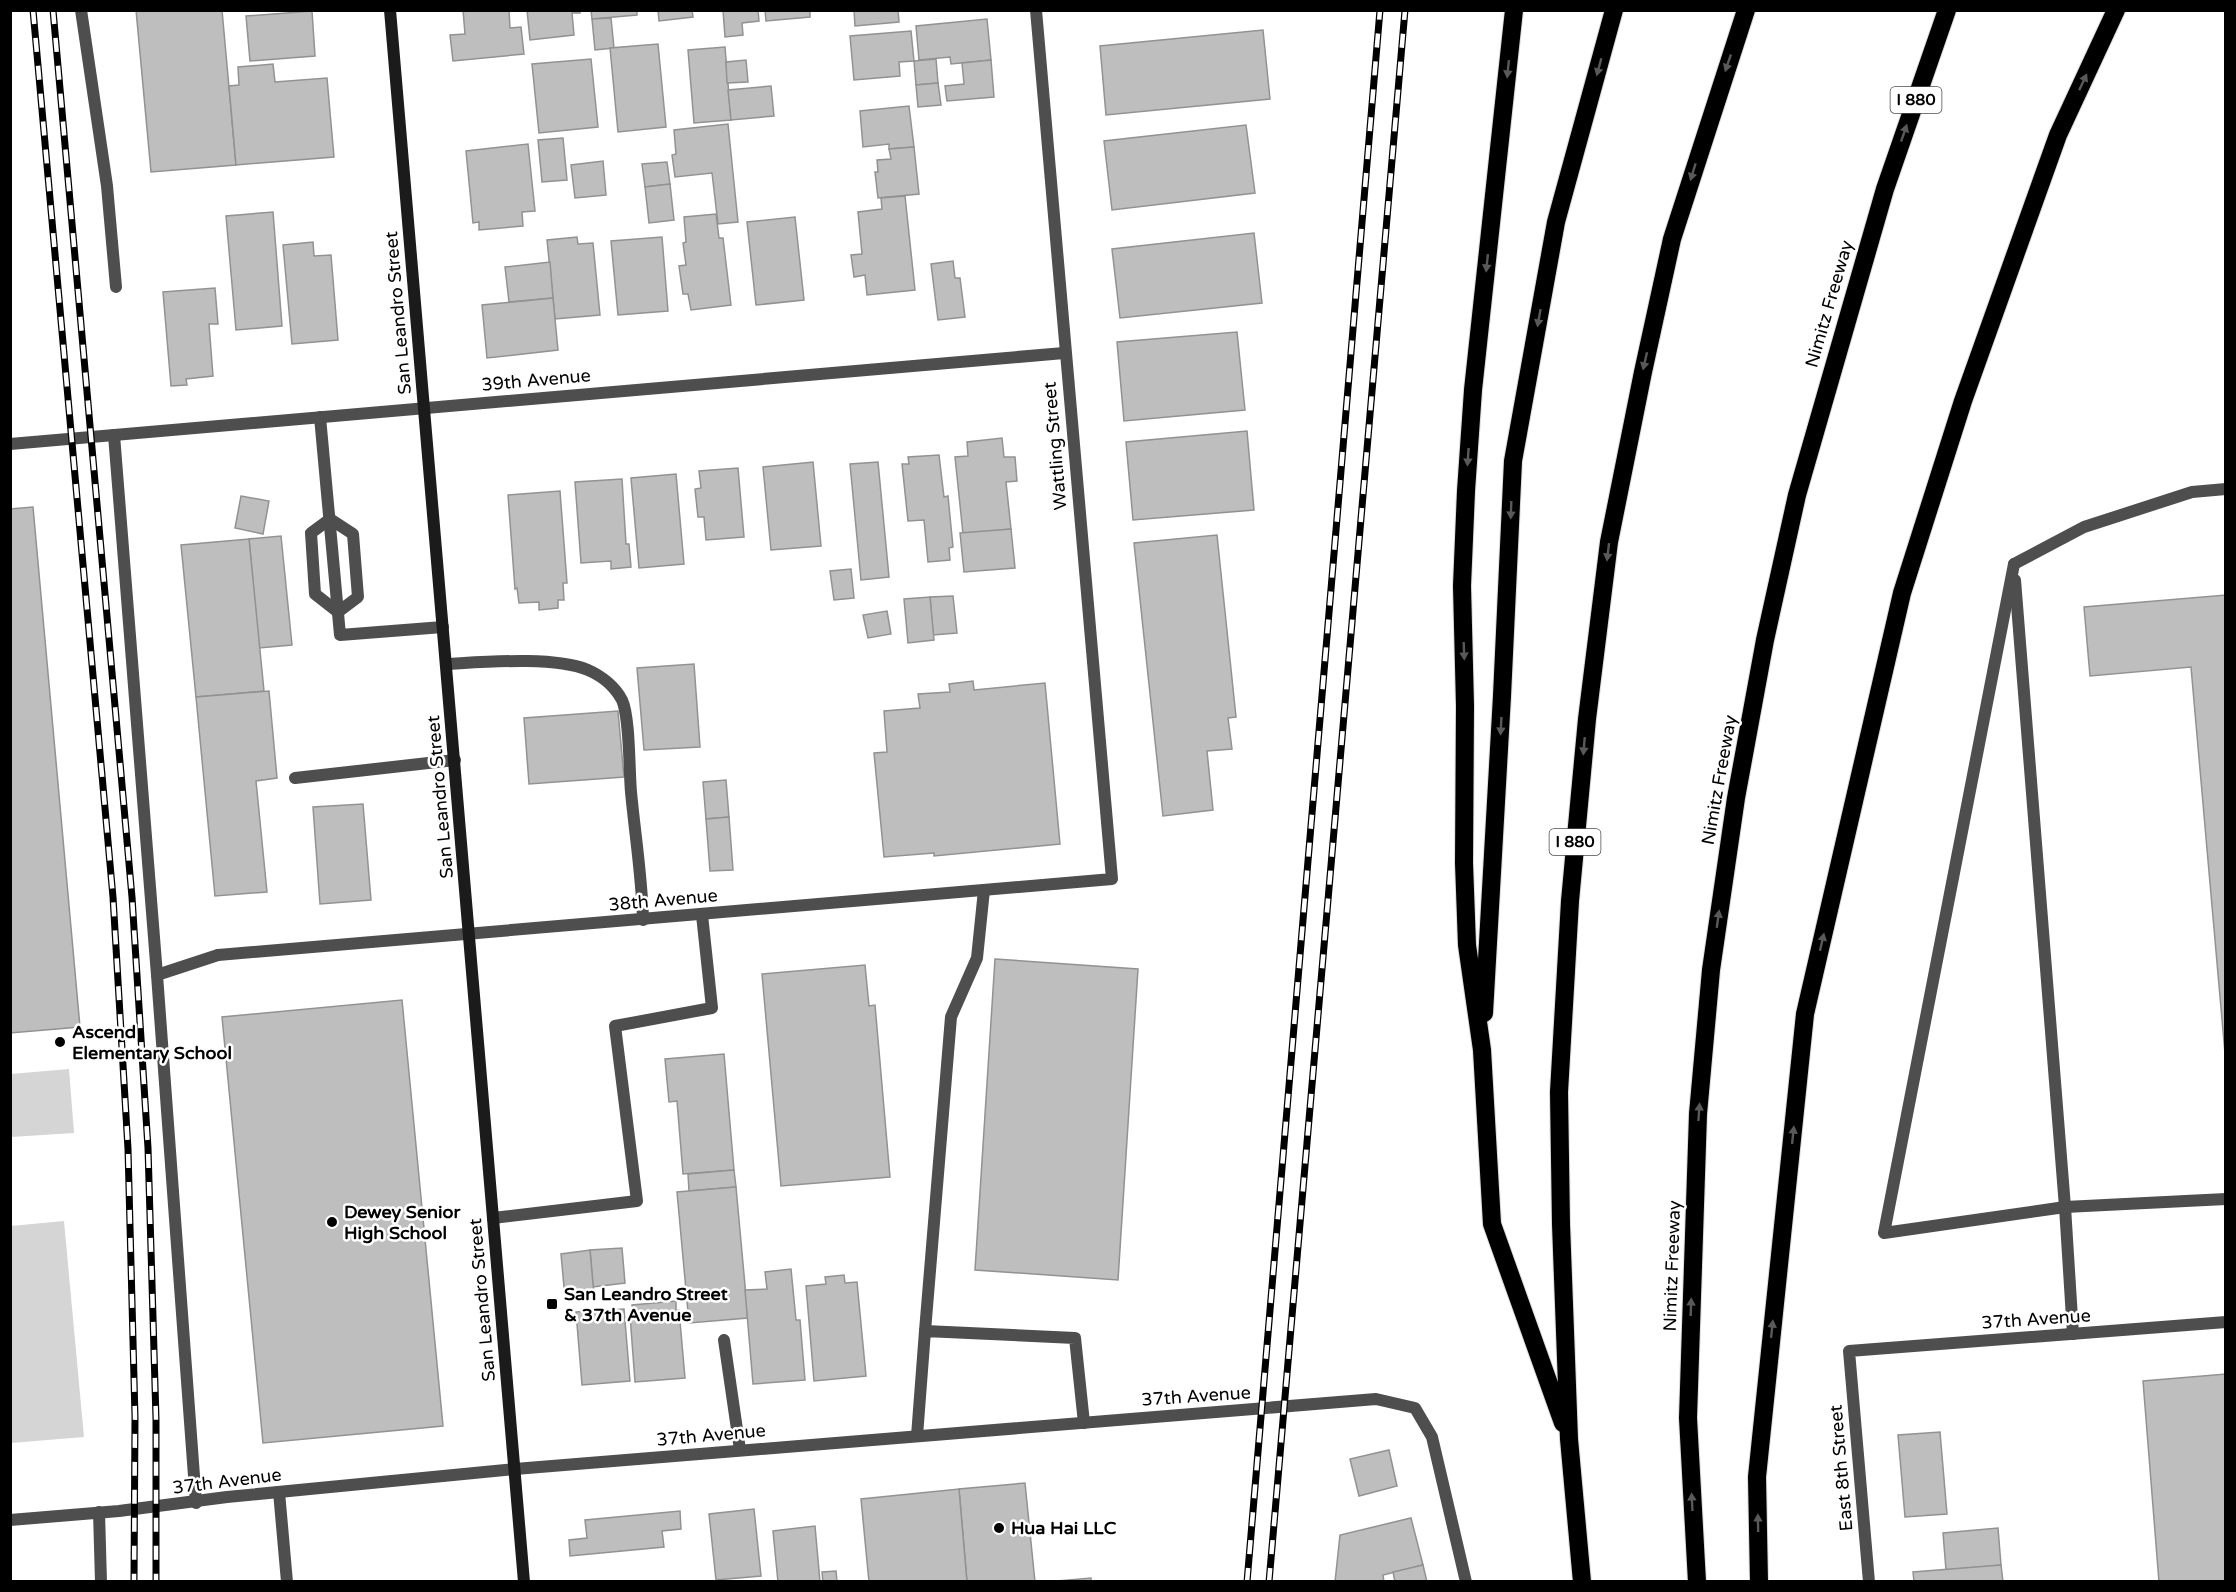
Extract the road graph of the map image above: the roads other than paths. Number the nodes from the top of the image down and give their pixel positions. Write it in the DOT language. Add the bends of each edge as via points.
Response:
graph roads {
  1 [pos="81,10"];
  2 [pos="390,10"];
  3 [pos="1036,10"];
  4 [pos="1514,10"];
  5 [pos="1614,10"];
  6 [pos="1746,10"];
  7 [pos="1947,10"];
  8 [pos="2116,10"];
  9 [pos="116,287"];
  10 [pos="1064,353"];
  11 [pos="424,408"];
  12 [pos="320,417"];
  13 [pos="114,435"];
  14 [pos="10,444"];
  15 [pos="2226,489"];
  16 [pos="330,519"];
  17 [pos="2014,564"];
  18 [pos="338,612"];
  19 [pos="443,627"];
  20 [pos="447,664"];
  21 [pos="455,760"];
  22 [pos="295,777"];
  23 [pos="1112,879"];
  24 [pos="984,890"];
  25 [pos="702,915"];
  26 [pos="643,920"];
  27 [pos="470,935"];
  28 [pos="158,975"];
  29 [pos="1482,1050"];
  30 [pos="2226,1199"];
  31 [pos="2066,1207"];
  32 [pos="493,1218"];
  33 [pos="2226,1322"];
  34 [pos="925,1331"];
  35 [pos="2073,1334"];
  36 [pos="724,1340"];
  37 [pos="1849,1351"];
  38 [pos="1084,1423"];
  39 [pos="917,1436"];
  40 [pos="1569,1439"];
  41 [pos="740,1450"];
  42 [pos="514,1469"];
  43 [pos="279,1492"];
  44 [pos="196,1503"];
  45 [pos="99,1512"];
  46 [pos="10,1520"];
  47 [pos="101,1581"];
  48 [pos="287,1581"];
  49 [pos="524,1581"];
  50 [pos="1466,1581"];
  51 [pos="1582,1581"];
  52 [pos="1696,1581"];
  53 [pos="1759,1581"];
  54 [pos="1869,1581"];
  1 -- 9 [label="street" via="107,186"];
  2 -- 11 [label="main road, San Leandro Street"];
  3 -- 10 [label="street, Wattling Street"];
  4 -- 29 [label="highway, one-way" via="1473,390 1462,586 1467,945"];
  5 -- 29 [label="highway, one-way" via="1556,222 1513,461"];
  6 -- 40 [label="highway, I 880, one-way" via="1672,239 1642,372 1609,542 1587,719 1570,901 1559,1092"];
  52 -- 7 [label="highway, Nimitz Freeway / I 880, one-way" via="1688,1418 1698,1114 1711,969 1736,798 1797,495 1885,189"];
  53 -- 8 [label="highway, one-way" via="1757,1477 1805,1014 1902,593 1963,401 2058,135"];
  10 -- 11 [label="street, 39th Avenue"];
  10 -- 23 [label="street, Wattling Street"];
  11 -- 12 [label="street, 39th Avenue"];
  11 -- 19 [label="main road, San Leandro Street"];
  12 -- 13 [label="street, 39th Avenue"];
  12 -- 16 [label="street"];
  13 -- 14 [label="street, 39th Avenue"];
  13 -- 28 [label="street"];
  15 -- 17 [label="street" via="2192,492 2084,527"];
  16 -- 18 [label="street"];
  16 -- 18 [label="street" via="311,533 315,594"];
  16 -- 18 [label="street" via="353,534 358,597"];
  17 -- 31 [label="street"];
  17 -- 31 [label="street" via="1884,1233"];
  18 -- 19 [label="street" via="340,635"];
  19 -- 20 [label="main road, San Leandro Street"];
  20 -- 21 [label="main road, San Leandro Street"];
  20 -- 26 [label="street" via="564,664 588,670 616,691 623,703 626,725"];
  21 -- 22 [label="street"];
  21 -- 27 [label="main road, San Leandro Street"];
  23 -- 24 [label="street, 38th Avenue"];
  24 -- 25 [label="street, 38th Avenue"];
  24 -- 34 [label="street" via="977,958 951,1017"];
  25 -- 26 [label="street, 38th Avenue"];
  25 -- 32 [label="street" via="712,1008 615,1026 638,1201"];
  26 -- 27 [label="street, 38th Avenue"];
  27 -- 28 [label="street, 38th Avenue" via="218,956"];
  27 -- 32 [label="main road, San Leandro Street"];
  28 -- 44 [label="street"];
  29 -- 40 [label="highway" via="1492,1224"];
  30 -- 31 [label="street"];
  31 -- 35 [label="street"];
  32 -- 42 [label="main road, San Leandro Street"];
  33 -- 35 [label="street, 37th Avenue"];
  34 -- 38 [label="street" via="1075,1338"];
  34 -- 39 [label="street"];
  35 -- 37 [label="street, 37th Avenue"];
  36 -- 41 [label="street"];
  37 -- 54 [label="street, East 8th Street"];
  38 -- 39 [label="street, 37th Avenue"];
  38 -- 50 [label="street, 37th Avenue" via="1376,1399 1415,1408 1432,1437"];
  39 -- 41 [label="street, 37th Avenue"];
  40 -- 51 [label="highway, I 880"];
  41 -- 42 [label="street, 37th Avenue"];
  42 -- 43 [label="street, 37th Avenue"];
  42 -- 49 [label="main road, San Leandro Street"];
  43 -- 44 [label="street, 37th Avenue"];
  43 -- 48 [label="street"];
  44 -- 45 [label="street, 37th Avenue"];
  45 -- 46 [label="street, 37th Avenue"];
  45 -- 47 [label="street"];
}
